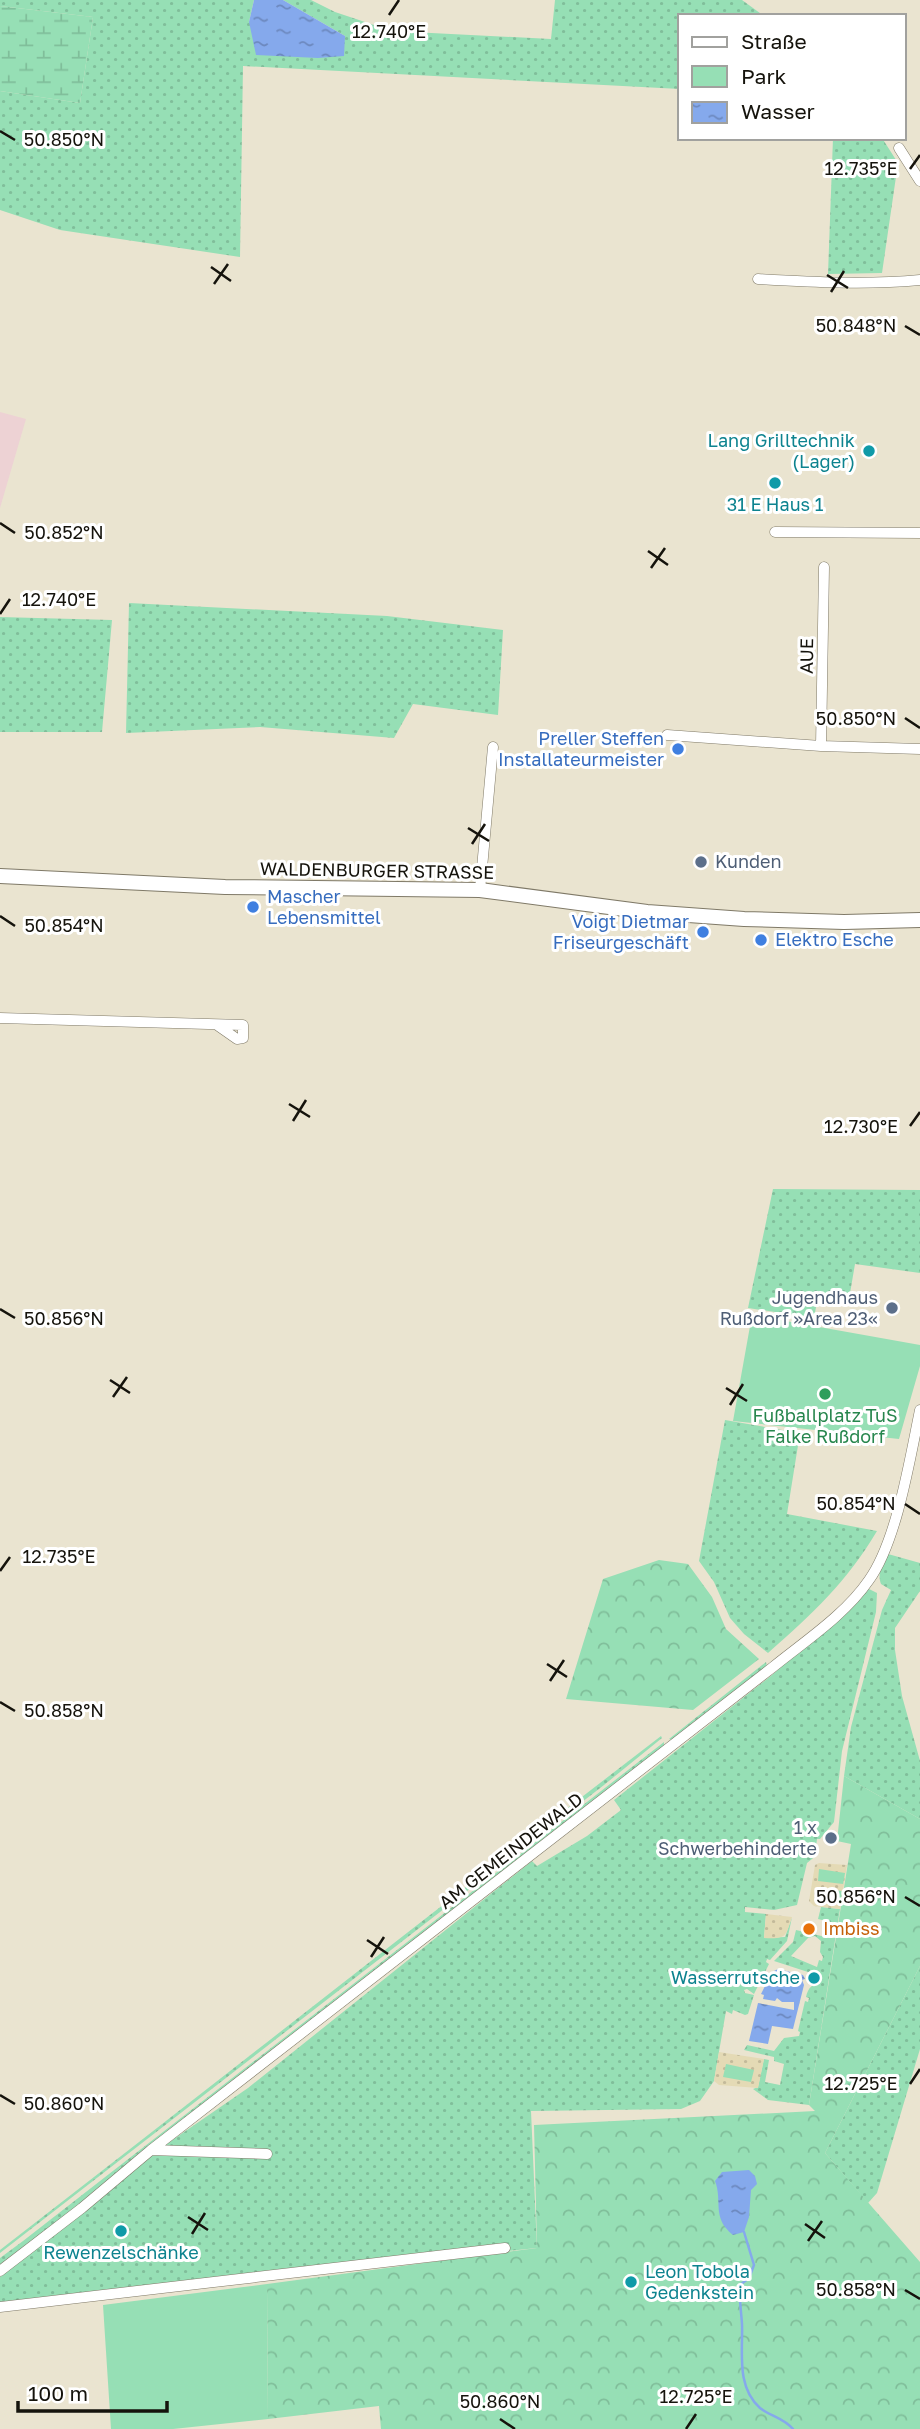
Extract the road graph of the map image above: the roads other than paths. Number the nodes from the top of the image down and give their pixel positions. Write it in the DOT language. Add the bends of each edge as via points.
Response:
graph roads {
  1 [pos="899,148"];
  2 [pos="920,181"];
  3 [pos="758,279"];
  4 [pos="920,280"];
  5 [pos="775,532"];
  6 [pos="920,533"];
  7 [pos="824,567"];
  8 [pos="667,735"];
  9 [pos="821,746"];
  10 [pos="493,747"];
  11 [pos="920,749"];
  12 [pos="0,876"];
  13 [pos="481,890"];
  14 [pos="920,920"];
  15 [pos="0,1018"];
  16 [pos="217,1025"];
  17 [pos="920,1410"];
  18 [pos="151,2150"];
  19 [pos="267,2154"];
  20 [pos="505,2248"];
  21 [pos="0,2271"];
  22 [pos="0,2307"];
  1 -- 2 [label="street"];
  3 -- 4 [label="street"];
  5 -- 6 [label="street"];
  7 -- 9 [label="street, AUE"];
  8 -- 9 [label="street"];
  9 -- 11 [label="street"];
  10 -- 13 [label="street"];
  12 -- 13 [label="main road, WALDENBURGER STRASSE" via="225,887"];
  13 -- 14 [label="main road, WALDENBURGER STRASSE" via="647,912 744,919"];
  15 -- 16 [label="street"];
  17 -- 18 [label="street, AM GEMEINDEWALD" via="895,1517 878,1565 858,1594 773,1667"];
  18 -- 19 [label="street"];
  18 -- 21 [label="street, AM GEMEINDEWALD"];
  20 -- 22 [label="street"];
}
